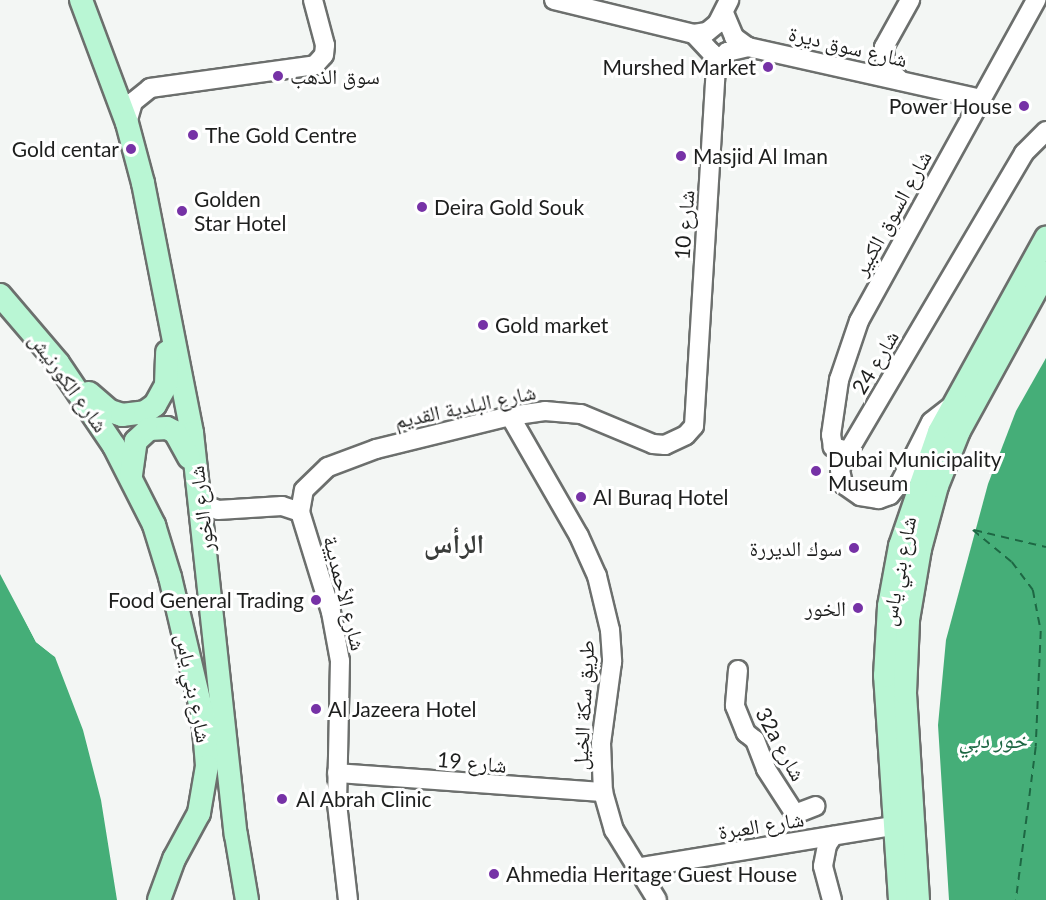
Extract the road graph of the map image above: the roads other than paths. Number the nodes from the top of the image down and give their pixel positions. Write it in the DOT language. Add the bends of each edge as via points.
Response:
graph roads {
  1 [pos="81,0"];
  2 [pos="313,0"];
  3 [pos="554,0"];
  4 [pos="910,0"];
  5 [pos="1036,0"];
  6 [pos="726,6"];
  7 [pos="694,34"];
  8 [pos="748,47"];
  9 [pos="716,70"];
  10 [pos="901,81"];
  11 [pos="981,99"];
  12 [pos="127,123"];
  13 [pos="1046,131"];
  14 [pos="1046,238"];
  15 [pos="1046,272"];
  16 [pos="0,295"];
  17 [pos="167,300"];
  18 [pos="57,363"];
  19 [pos="950,407"];
  20 [pos="510,416"];
  21 [pos="694,426"];
  22 [pos="848,451"];
  23 [pos="935,465"];
  24 [pos="131,475"];
  25 [pos="304,490"];
  26 [pos="200,495"];
  27 [pos="282,506"];
  28 [pos="228,511"];
  29 [pos="300,512"];
  30 [pos="204,532"];
  31 [pos="900,546"];
  32 [pos="908,620"];
  33 [pos="738,670"];
  34 [pos="337,773"];
  35 [pos="603,792"];
  36 [pos="816,807"];
  37 [pos="892,826"];
  38 [pos="833,836"];
  39 [pos="636,868"];
  40 [pos="159,900"];
  41 [pos="247,900"];
  42 [pos="348,900"];
  43 [pos="657,900"];
  44 [pos="832,900"];
  45 [pos="900,900"];
  46 [pos="918,900"];
  1 -- 12 [label="main road, شارع الخور"];
  2 -- 12 [label="street" via="325,45 324,55 315,65 150,88 133,102"];
  3 -- 7 [label="street"];
  4 -- 10 [label="street" via="884,47 886,67"];
  5 -- 11 [label="street, شارع السوق الكبير"];
  6 -- 7 [label="street" via="712,28"];
  6 -- 8 [label="street" via="734,37"];
  7 -- 9 [label="street" via="712,53"];
  8 -- 9 [label="street" via="727,52"];
  8 -- 10 [label="street, شارع سوق ديرة"];
  9 -- 21 [label="street, شارع 10"];
  10 -- 11 [label="street, شارع سوق ديرة"];
  11 -- 22 [label="street, شارع السوق الكبير" via="874,292 848,350 831,435 833,447"];
  12 -- 17 [label="main road, شارع الخور"];
  13 -- 22 [label="street, شارع 24" via="1024,153"];
  14 -- 19 [label="main road, شارع بني ياس"];
  15 -- 23 [label="main road, شارع بني ياس"];
  16 -- 18 [label="main road, شارع الكورنيش"];
  17 -- 18 [label="main road" via="166,385 155,405 145,412 134,416 110,411"];
  17 -- 26 [label="main road, شارع الخور"];
  18 -- 24 [label="main road, شارع الكورنيش"];
  19 -- 22 [label="street, شارع 24" via="931,422 900,483 884,498 853,493 843,484 840,470"];
  19 -- 23 [label="main road, شارع بني ياس"];
  20 -- 21 [label="street, شارع البلدية القديم" via="545,411 581,414 665,445 687,435"];
  20 -- 25 [label="street, شارع البلدية القديم" via="376,449 328,467"];
  20 -- 35 [label="street, طريق سكة الخيل" via="589,554 605,602 612,662 601,743"];
  23 -- 31 [label="main road, شارع بني ياس"];
  23 -- 32 [label="main road, شارع بني ياس"];
  24 -- 26 [label="main road" via="136,441 149,429 167,428 181,438"];
  24 -- 40 [label="main road, شارع بني ياس" via="163,550 206,742 205,790 199,813 174,859"];
  25 -- 27 [label="street, شارع البلدية القديم"];
  25 -- 29 [label="street"];
  26 -- 28 [label="street"];
  26 -- 30 [label="main road, شارع الخور"];
  27 -- 28 [label="street"];
  27 -- 29 [label="street"];
  28 -- 30 [label="street"];
  29 -- 34 [label="street, شارع الأحمديية" via="331,612 340,661 342,725"];
  30 -- 41 [label="main road, شارع الخور" via="236,835"];
  31 -- 32 [label="main road" via="908,542 912,549 903,602"];
  31 -- 37 [label="main road, شارع بني ياس" via="889,606 885,676"];
  32 -- 46 [label="main road, شارع بني ياس" via="905,714"];
  33 -- 36 [label="street, 32a شارع" via="735,706 766,769 795,814"];
  34 -- 35 [label="street, شارع 19"];
  34 -- 42 [label="street, شارع الأحمديية" via="338,836"];
  35 -- 39 [label="street, طريق سكة الخيل" via="614,830"];
  37 -- 38 [label="street, شارع العبرة"];
  37 -- 45 [label="main road, شارع بني ياس"];
  38 -- 39 [label="street, شارع العبرة"];
  38 -- 44 [label="street" via="823,866"];
  39 -- 43 [label="street, طريق سكة الخيل"];
}
